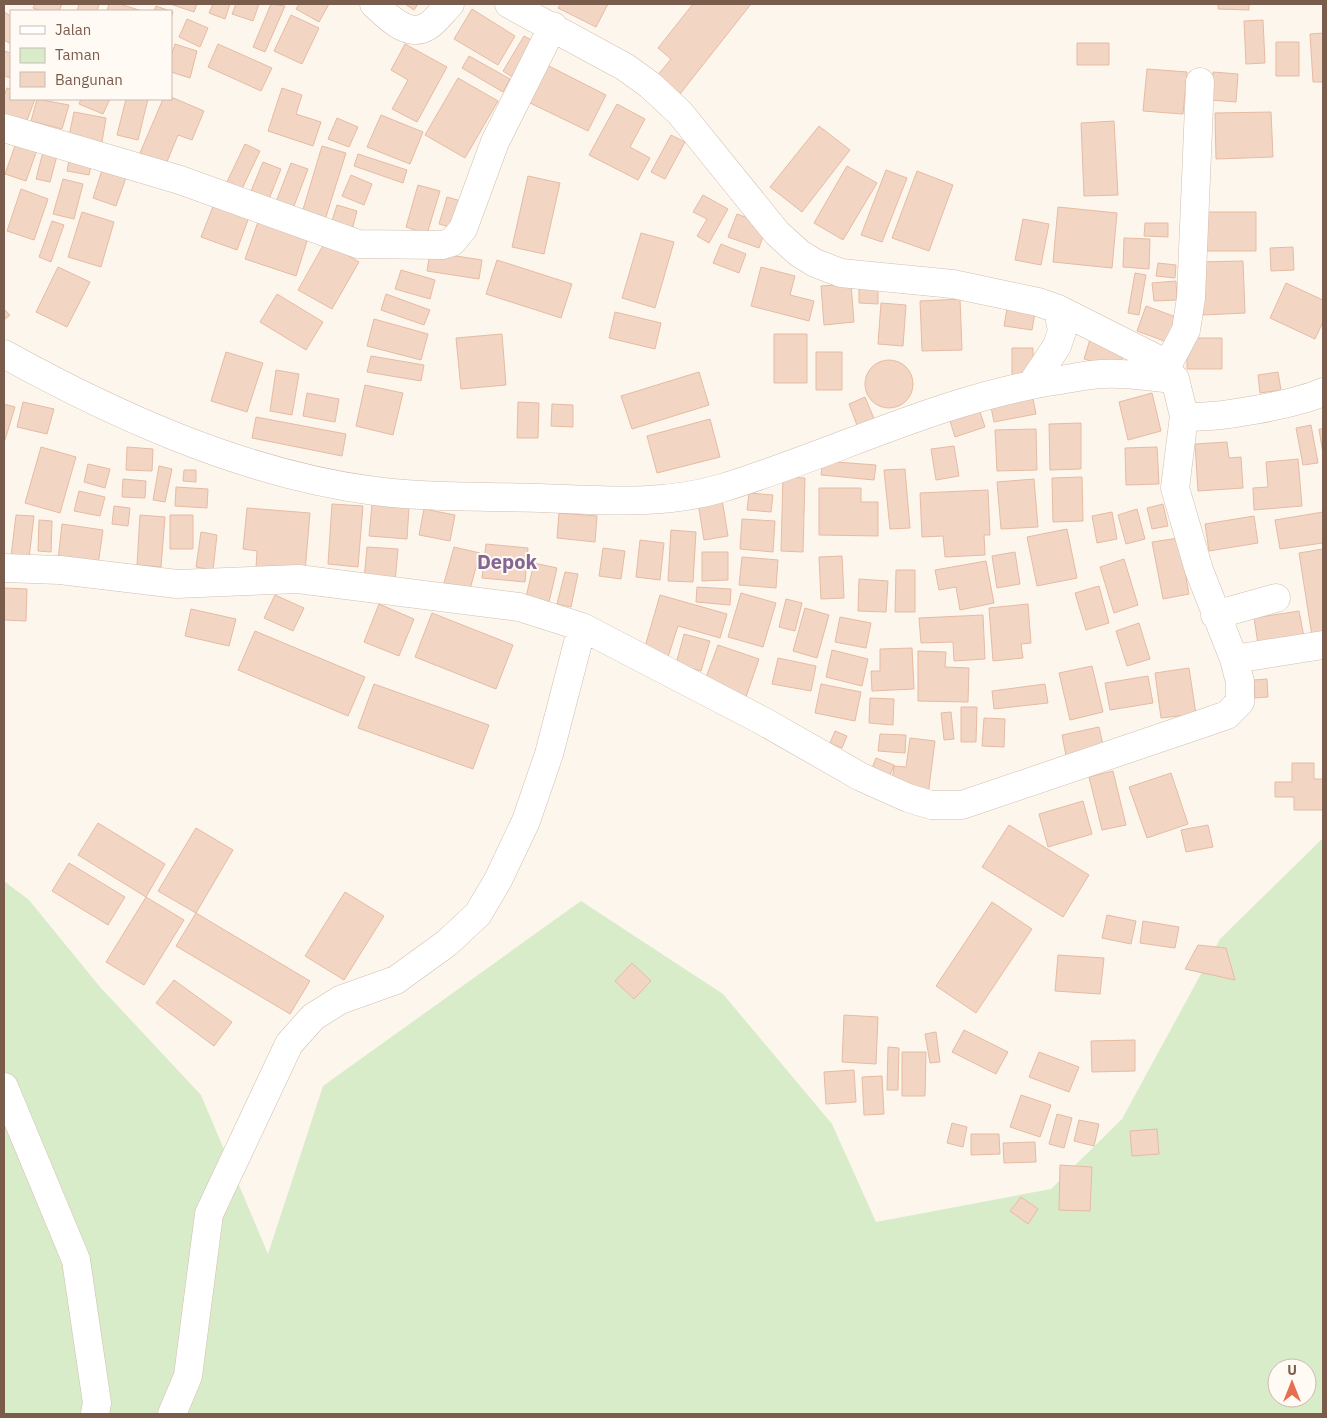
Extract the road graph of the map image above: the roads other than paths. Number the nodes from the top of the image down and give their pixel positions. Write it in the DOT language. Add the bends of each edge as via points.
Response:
graph roads {
  1 [pos="374,4"];
  2 [pos="450,4"];
  3 [pos="509,4"];
  4 [pos="553,26"];
  5 [pos="1200,82"];
  6 [pos="4,128"];
  7 [pos="1058,309"];
  8 [pos="4,354"];
  9 [pos="1170,373"];
  10 [pos="1031,385"];
  11 [pos="1323,392"];
  12 [pos="1184,416"];
  13 [pos="4,568"];
  14 [pos="1276,598"];
  15 [pos="1215,615"];
  16 [pos="582,627"];
  17 [pos="1323,645"];
  18 [pos="1234,658"];
  19 [pos="4,1087"];
  20 [pos="95,1414"];
  21 [pos="172,1414"];
  1 -- 2 [label="street" via="398,26 415,29 427,27"];
  3 -- 4 [label="street"];
  4 -- 6 [label="street" via="495,142 463,229 452,242 442,245 358,244 180,180"];
  4 -- 7 [label="street" via="650,85 680,113 777,233 798,253 815,263 841,273 954,284"];
  5 -- 9 [label="street" via="1190,298 1186,330"];
  7 -- 9 [label="street" via="1157,359"];
  7 -- 10 [label="street" via="1062,331 1057,346"];
  8 -- 10 [label="street" via="93,401 154,428 200,447 272,469 376,491 557,498 658,500 691,496 833,450 917,416"];
  9 -- 10 [label="street" via="1102,374"];
  9 -- 12 [label="street"];
  11 -- 12 [label="street" via="1263,408 1203,417"];
  12 -- 15 [label="street" via="1176,488"];
  13 -- 16 [label="street" via="60,570 177,584 298,579 519,607"];
  14 -- 15 [label="street"];
  15 -- 18 [label="street"];
  16 -- 18 [label="street" via="764,721 861,777 931,805 962,805 1227,715 1240,702 1240,682"];
  16 -- 21 [label="street" via="549,754 526,821 478,914 447,943 396,980 340,1000 313,1017 289,1044 210,1214 188,1376"];
  17 -- 18 [label="street"];
  19 -- 20 [label="street" via="76,1260 97,1403"];
}
